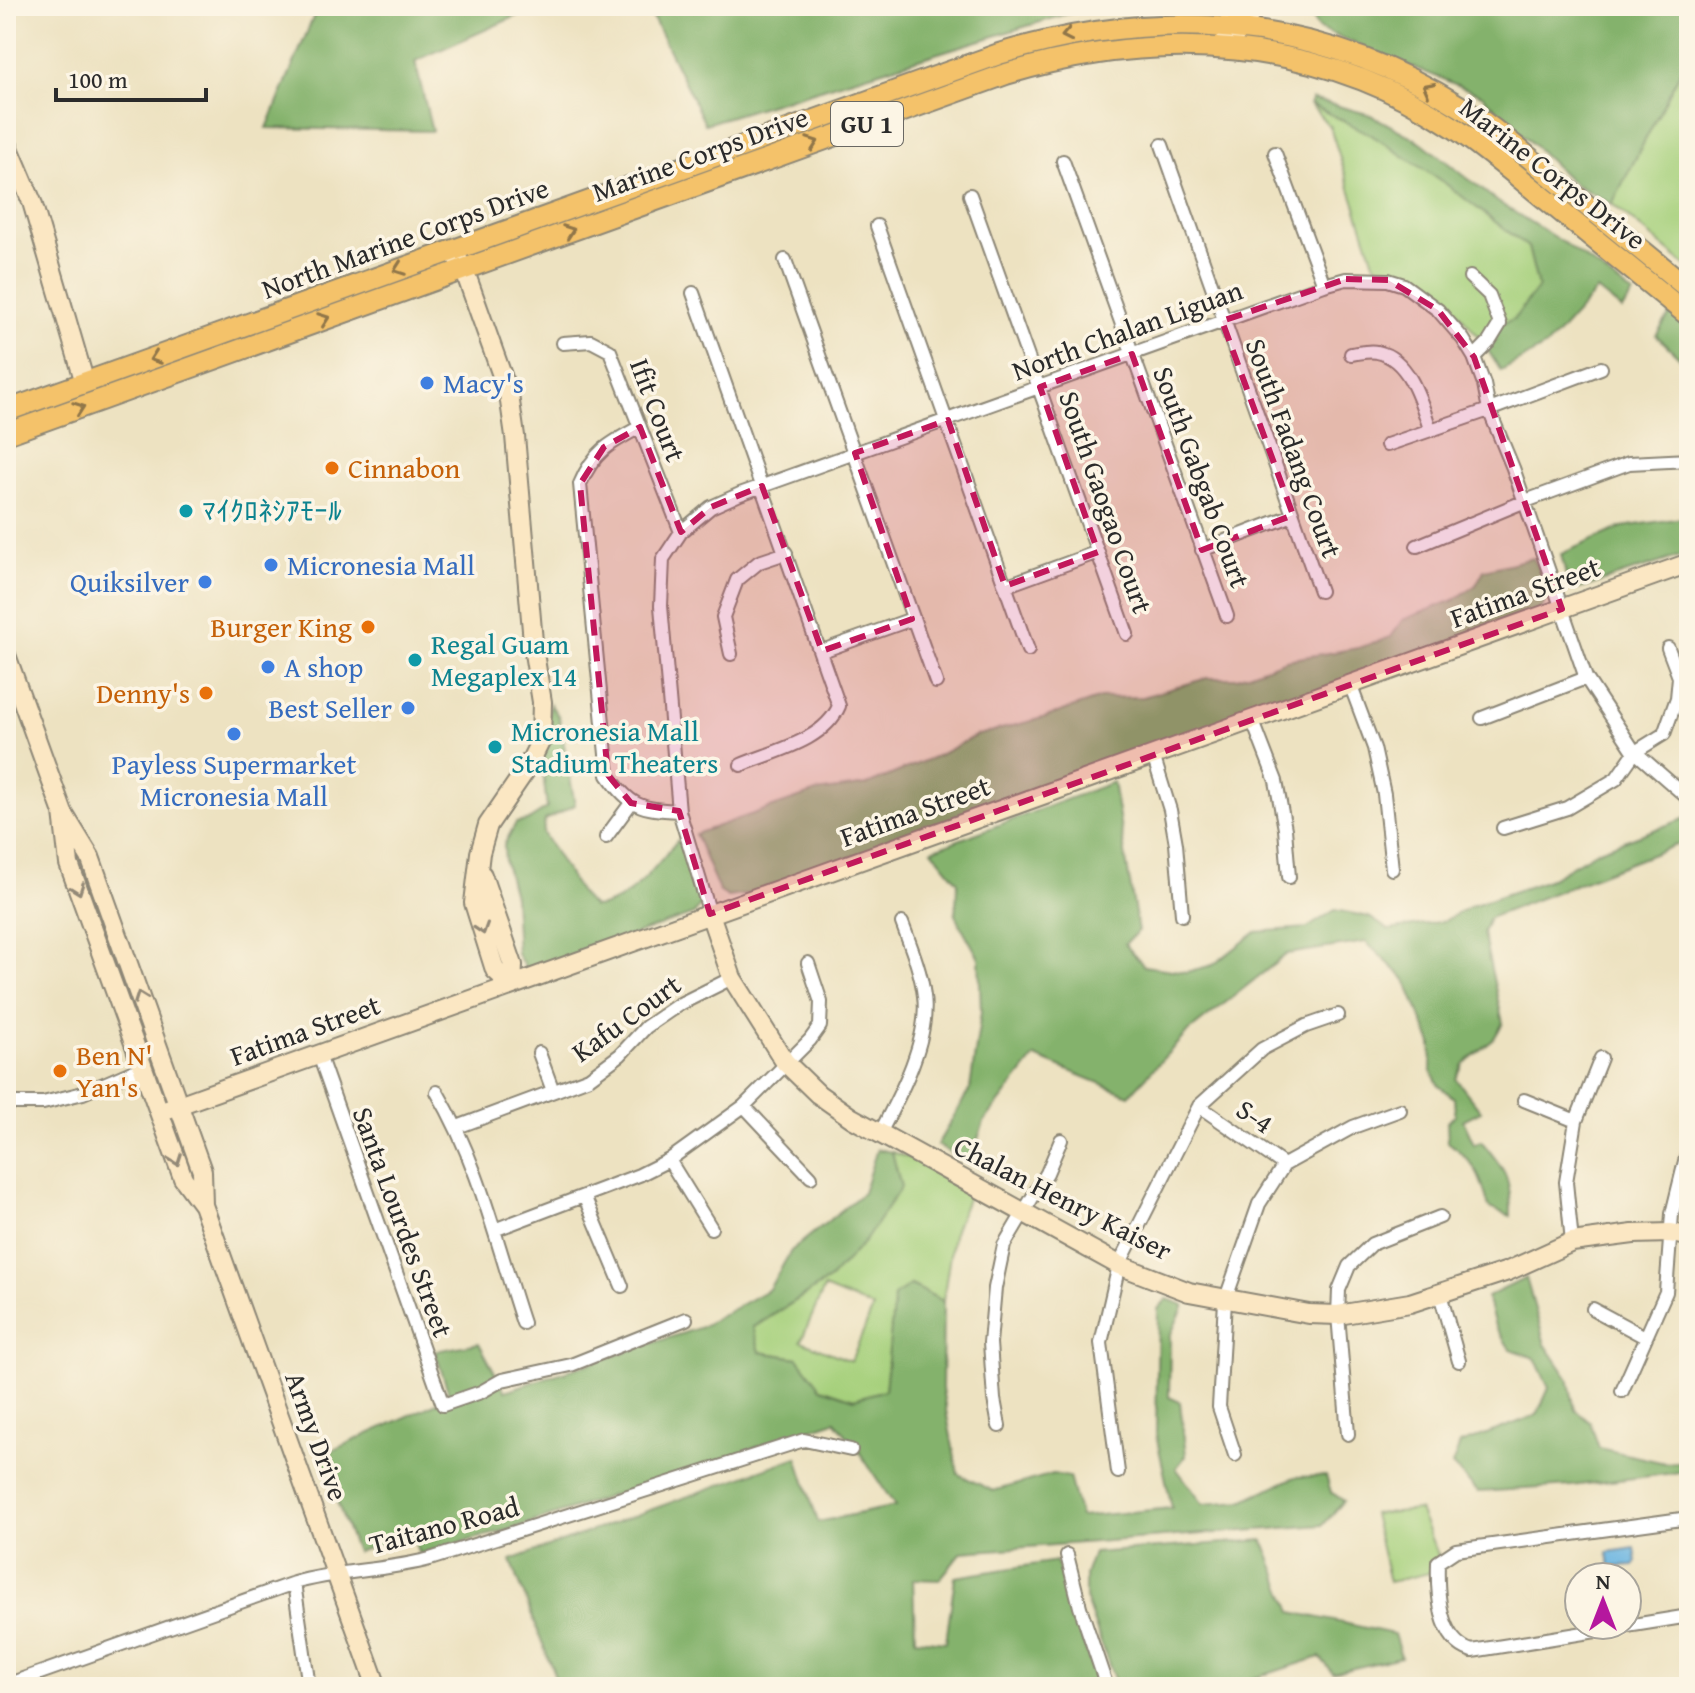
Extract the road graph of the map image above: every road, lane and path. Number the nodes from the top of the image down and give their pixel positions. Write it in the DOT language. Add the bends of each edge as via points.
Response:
graph roads {
  1 [pos="1235,6"];
  2 [pos="1256,6"];
  3 [pos="1235,27"];
  4 [pos="1226,48"];
  5 [pos="6,141"];
  6 [pos="1162,145"];
  7 [pos="1275,153"];
  8 [pos="1063,161"];
  9 [pos="970,195"];
  10 [pos="877,226"];
  11 [pos="452,250"];
  12 [pos="785,260"];
  13 [pos="460,270"];
  14 [pos="1470,277"];
  15 [pos="1324,285"];
  16 [pos="1689,289"];
  17 [pos="693,293"];
  18 [pos="1689,316"];
  19 [pos="1222,321"];
  20 [pos="563,343"];
  21 [pos="1132,354"];
  22 [pos="1351,354"];
  23 [pos="1474,357"];
  24 [pos="1601,368"];
  25 [pos="85,383"];
  26 [pos="1040,387"];
  27 [pos="1489,410"];
  28 [pos="6,411"];
  29 [pos="948,420"];
  30 [pos="640,427"];
  31 [pos="1430,429"];
  32 [pos="6,434"];
  33 [pos="1387,445"];
  34 [pos="855,453"];
  35 [pos="1689,460"];
  36 [pos="762,486"];
  37 [pos="1523,502"];
  38 [pos="1293,515"];
  39 [pos="681,532"];
  40 [pos="1417,546"];
  41 [pos="1202,550"];
  42 [pos="1098,552"];
  43 [pos="786,553"];
  44 [pos="1689,563"];
  45 [pos="1005,586"];
  46 [pos="1320,591"];
  47 [pos="1562,609"];
  48 [pos="1227,616"];
  49 [pos="912,619"];
  50 [pos="1127,634"];
  51 [pos="1668,648"];
  52 [pos="1028,650"];
  53 [pos="822,651"];
  54 [pos="731,654"];
  55 [pos="6,655"];
  56 [pos="1586,678"];
  57 [pos="936,682"];
  58 [pos="1350,684"];
  59 [pos="1482,718"];
  60 [pos="1252,719"];
  61 [pos="1635,752"];
  62 [pos="1153,755"];
  63 [pos="741,765"];
  64 [pos="1689,799"];
  65 [pos="631,803"];
  66 [pos="679,811"];
  67 [pos="63,813"];
  68 [pos="1503,828"];
  69 [pos="606,837"];
  70 [pos="1392,869"];
  71 [pos="1289,877"];
  72 [pos="710,914"];
  73 [pos="1182,915"];
  74 [pos="902,923"];
  75 [pos="808,963"];
  76 [pos="732,978"];
  77 [pos="512,985"];
  78 [pos="1338,1015"];
  79 [pos="539,1053"];
  80 [pos="319,1055"];
  81 [pos="1601,1058"];
  82 [pos="785,1062"];
  83 [pos="143,1067"];
  84 [pos="553,1091"];
  85 [pos="437,1092"];
  86 [pos="1524,1100"];
  87 [pos="6,1103"];
  88 [pos="179,1105"];
  89 [pos="744,1106"];
  90 [pos="1199,1106"];
  91 [pos="1400,1110"];
  92 [pos="159,1112"];
  93 [pos="1576,1121"];
  94 [pos="457,1127"];
  95 [pos="880,1133"];
  96 [pos="1061,1140"];
  97 [pos="1689,1145"];
  98 [pos="669,1160"];
  99 [pos="1284,1165"];
  100 [pos="811,1177"];
  101 [pos="585,1198"];
  102 [pos="203,1205"];
  103 [pos="1025,1212"];
  104 [pos="1440,1217"];
  105 [pos="711,1228"];
  106 [pos="494,1230"];
  107 [pos="1680,1235"];
  108 [pos="1572,1242"];
  109 [pos="1119,1265"];
  110 [pos="622,1286"];
  111 [pos="1440,1294"];
  112 [pos="1225,1301"];
  113 [pos="1593,1309"];
  114 [pos="1338,1315"];
  115 [pos="686,1319"];
  116 [pos="523,1323"];
  117 [pos="1645,1337"];
  118 [pos="1459,1361"];
  119 [pos="1622,1391"];
  120 [pos="999,1426"];
  121 [pos="1348,1434"];
  122 [pos="851,1450"];
  123 [pos="1235,1455"];
  124 [pos="1118,1472"];
  125 [pos="1689,1518"];
  126 [pos="1067,1555"];
  127 [pos="337,1573"];
  128 [pos="294,1583"];
  129 [pos="1689,1616"];
  130 [pos="6,1685"];
  131 [pos="309,1687"];
  132 [pos="377,1687"];
  133 [pos="1107,1687"];
  1 -- 3 [label="main road"];
  2 -- 3 [label="main road"];
  3 -- 4 [label="main road"];
  3 -- 11 [label="main road, North Marine Corps Drive / GU 1, one-way" via="1118,27 1028,45"];
  16 -- 3 [label="main road, North Marine Corps Drive / GU 1, one-way" via="1462,107 1353,54"];
  13 -- 4 [label="main road, Marine Corps Drive / GU 1, one-way" via="1034,65 1120,48"];
  4 -- 18 [label="main road, Marine Corps Drive / GU 1" via="1346,74 1424,110 1497,160"];
  5 -- 25 [label="main road" via="32,202"];
  6 -- 19 [label="street, South Fadang Court"];
  7 -- 15 [label="street"];
  8 -- 21 [label="street, South Gabgab Court"];
  9 -- 26 [label="street, South Gaogao Court"];
  10 -- 29 [label="street"];
  11 -- 13 [label="main road"];
  11 -- 25 [label="main road, North Marine Corps Drive / GU 1, one-way"];
  12 -- 34 [label="street"];
  32 -- 13 [label="main road, Marine Corps Drive / GU 1, one-way"];
  13 -- 77 [label="main road" via="487,367 515,436 543,724 535,753 488,825 474,903 495,970"];
  14 -- 23 [label="street" via="1489,295 1500,324"];
  15 -- 19 [label="street, North Chalan Liguan"];
  15 -- 23 [label="street, North Chalan Liguan" via="1368,278 1404,285 1438,310"];
  17 -- 36 [label="street"];
  19 -- 21 [label="street, North Chalan Liguan"];
  19 -- 38 [label="street, South Fadang Court"];
  20 -- 30 [label="street, Ifit Court" via="591,341 610,351"];
  21 -- 26 [label="street, North Chalan Liguan"];
  21 -- 41 [label="street, South Gabgab Court"];
  22 -- 31 [label="street" via="1374,351 1394,358 1411,382"];
  23 -- 27 [label="street, North Chalan Liguan"];
  24 -- 27 [label="street"];
  25 -- 28 [label="main road, North Marine Corps Drive / GU 1"];
  26 -- 29 [label="street, North Chalan Liguan"];
  26 -- 42 [label="street, South Gaogao Court"];
  27 -- 31 [label="street"];
  27 -- 37 [label="street, North Chalan Liguan"];
  29 -- 34 [label="street, North Chalan Liguan"];
  29 -- 45 [label="street"];
  30 -- 39 [label="street, Ifit Court"];
  30 -- 65 [label="street" via="604,447 580,484 608,775"];
  31 -- 33 [label="street"];
  34 -- 36 [label="street, North Chalan Liguan"];
  34 -- 49 [label="street"];
  35 -- 37 [label="street" via="1629,463"];
  36 -- 39 [label="street, North Chalan Liguan" via="711,507"];
  36 -- 43 [label="street"];
  37 -- 40 [label="street"];
  37 -- 47 [label="street, North Chalan Liguan"];
  38 -- 41 [label="street"];
  38 -- 46 [label="street, South Fadang Court"];
  39 -- 66 [label="street, North Chalan Liguan" via="663,559 661,606"];
  41 -- 48 [label="street, South Gabgab Court"];
  42 -- 45 [label="street"];
  42 -- 50 [label="street, South Gaogao Court"];
  43 -- 53 [label="street"];
  43 -- 54 [label="street" via="759,562 737,580 723,617"];
  44 -- 47 [label="main road, Fatima Street"];
  45 -- 52 [label="street"];
  47 -- 56 [label="street, North Chalan Liguan"];
  47 -- 58 [label="main road, Fatima Street"];
  49 -- 53 [label="street"];
  49 -- 57 [label="street"];
  51 -- 61 [label="street" via="1679,677 1677,698 1664,734"];
  53 -- 63 [label="street" via="839,706 833,720 810,737"];
  55 -- 67 [label="main road, Army Drive"];
  56 -- 59 [label="street"];
  56 -- 61 [label="street, North Chalan Liguan"];
  58 -- 60 [label="main road, Fatima Street"];
  58 -- 70 [label="street" via="1374,748"];
  60 -- 62 [label="main road, Fatima Street"];
  60 -- 71 [label="street" via="1276,781"];
  61 -- 64 [label="street, North Chalan Liguan"];
  61 -- 68 [label="street" via="1616,779 1567,808"];
  62 -- 72 [label="main road, Fatima Street"];
  62 -- 73 [label="street" via="1170,810"];
  65 -- 66 [label="street"];
  65 -- 69 [label="street"];
  66 -- 72 [label="street, North Chalan Liguan"];
  67 -- 83 [label="main road, Army Drive, one-way" via="69,864"];
  88 -- 67 [label="main road, Army Drive, one-way" via="90,857"];
  72 -- 76 [label="main road, Chalan Henry Kaiser"];
  72 -- 77 [label="main road, Fatima Street"];
  74 -- 95 [label="street" via="925,999 922,1031 900,1097"];
  75 -- 82 [label="street" via="821,1002 820,1026"];
  76 -- 82 [label="main road, Chalan Henry Kaiser"];
  76 -- 84 [label="street, Kafu Court" via="646,1027 589,1078"];
  77 -- 80 [label="main road, Fatima Street"];
  78 -- 90 [label="street" via="1262,1049"];
  79 -- 84 [label="street"];
  80 -- 88 [label="main road, Fatima Street"];
  80 -- 115 [label="street, Santa Lourdes Street" via="443,1405 502,1380 571,1365"];
  81 -- 93 [label="street"];
  82 -- 89 [label="street"];
  82 -- 95 [label="main road, Chalan Henry Kaiser" via="818,1094"];
  83 -- 87 [label="street" via="83,1093 43,1103"];
  83 -- 92 [label="main road, Army Drive"];
  84 -- 94 [label="street, Kafu Court"];
  85 -- 94 [label="street"];
  86 -- 93 [label="street"];
  88 -- 92 [label="main road, Fatima Street"];
  88 -- 102 [label="main road, Army Drive" via="202,1171"];
  89 -- 98 [label="street"];
  89 -- 100 [label="street"];
  90 -- 99 [label="street, S-4"];
  90 -- 109 [label="street"];
  91 -- 99 [label="street" via="1353,1127"];
  92 -- 102 [label="main road, Army Drive, one-way" via="183,1178"];
  93 -- 108 [label="street" via="1566,1182"];
  94 -- 106 [label="street"];
  95 -- 103 [label="main road, Chalan Henry Kaiser"];
  96 -- 103 [label="street"];
  97 -- 107 [label="street"];
  98 -- 101 [label="street"];
  98 -- 105 [label="street"];
  99 -- 112 [label="street" via="1259,1204"];
  101 -- 106 [label="street"];
  101 -- 110 [label="street"];
  102 -- 127 [label="main road, Army Drive"];
  103 -- 109 [label="main road, Chalan Henry Kaiser"];
  103 -- 120 [label="street" via="1004,1245 995,1288 990,1343"];
  104 -- 114 [label="street" via="1372,1244 1349,1266 1339,1290"];
  106 -- 116 [label="street"];
  107 -- 108 [label="main road, Chalan Henry Kaiser"];
  107 -- 117 [label="street" via="1666,1292"];
  108 -- 111 [label="main road, Chalan Henry Kaiser"];
  109 -- 112 [label="main road, Chalan Henry Kaiser"];
  109 -- 124 [label="street" via="1101,1343"];
  111 -- 114 [label="main road, Chalan Henry Kaiser"];
  111 -- 118 [label="street"];
  112 -- 114 [label="main road, Chalan Henry Kaiser"];
  112 -- 123 [label="street" via="1219,1407"];
  113 -- 117 [label="street"];
  114 -- 121 [label="street"];
  117 -- 119 [label="street"];
  122 -- 127 [label="street, Taitano Road" via="804,1440 430,1559"];
  125 -- 129 [label="street" via="1487,1544 1456,1550 1438,1562 1439,1599 1450,1636 1472,1651"];
  126 -- 133 [label="street"];
  127 -- 128 [label="street, Taitano Road"];
  127 -- 132 [label="main road, Army Drive"];
  128 -- 130 [label="street, Taitano Road"];
  128 -- 131 [label="street"];
}
